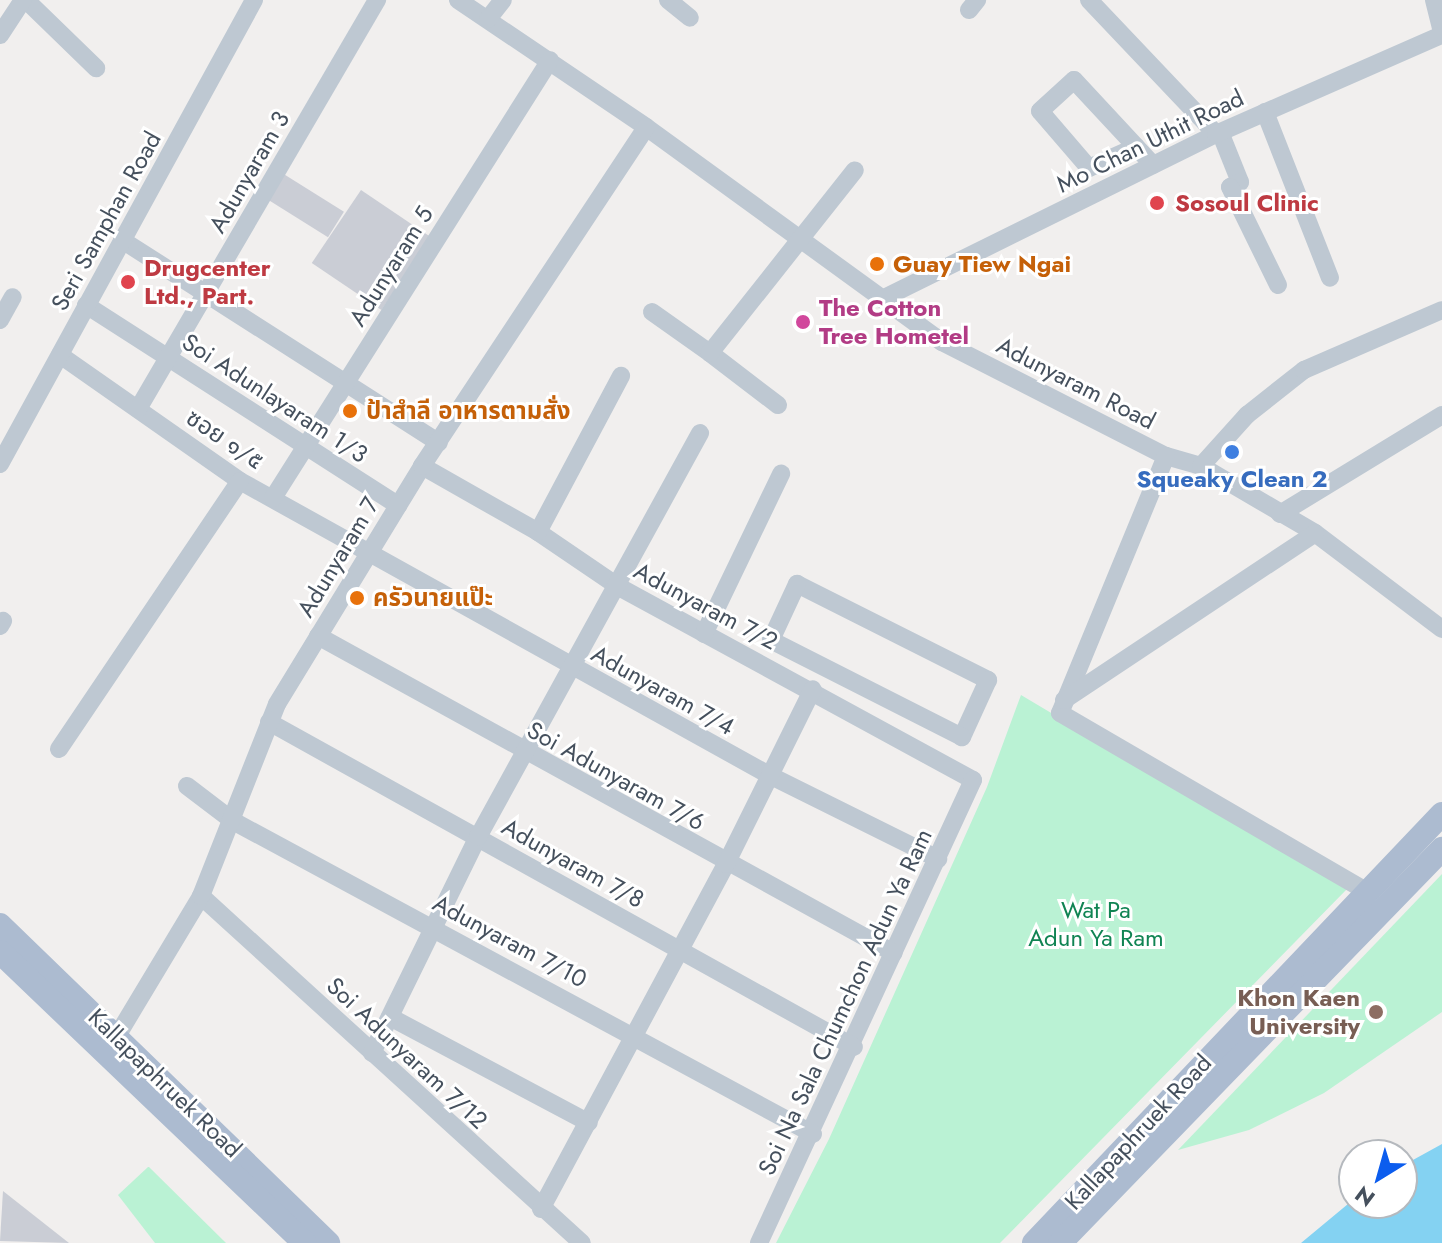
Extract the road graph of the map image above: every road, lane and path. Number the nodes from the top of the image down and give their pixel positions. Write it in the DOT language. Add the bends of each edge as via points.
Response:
graph roads {
  1 [pos="25,0"];
  2 [pos="254,0"];
  3 [pos="377,0"];
  4 [pos="458,0"];
  5 [pos="503,0"];
  6 [pos="668,0"];
  7 [pos="1089,0"];
  8 [pos="1434,0"];
  9 [pos="690,18"];
  10 [pos="488,19"];
  11 [pos="1442,34"];
  12 [pos="0,35"];
  13 [pos="550,60"];
  14 [pos="96,68"];
  15 [pos="1265,112"];
  16 [pos="646,127"];
  17 [pos="1218,133"];
  18 [pos="1136,147"];
  19 [pos="1153,165"];
  20 [pos="855,170"];
  21 [pos="799,238"];
  22 [pos="122,240"];
  23 [pos="1330,278"];
  24 [pos="1278,285"];
  25 [pos="206,294"];
  26 [pos="13,297"];
  27 [pos="882,299"];
  28 [pos="86,305"];
  29 [pos="1442,310"];
  30 [pos="652,312"];
  31 [pos="0,320"];
  32 [pos="710,353"];
  33 [pos="60,355"];
  34 [pos="168,358"];
  35 [pos="621,376"];
  36 [pos="346,383"];
  37 [pos="778,405"];
  38 [pos="138,409"];
  39 [pos="1442,415"];
  40 [pos="700,433"];
  41 [pos="439,443"];
  42 [pos="305,446"];
  43 [pos="1166,456"];
  44 [pos="1,462"];
  45 [pos="422,466"];
  46 [pos="1201,466"];
  47 [pos="781,474"];
  48 [pos="240,481"];
  49 [pos="273,498"];
  50 [pos="398,505"];
  51 [pos="1280,514"];
  52 [pos="538,532"];
  53 [pos="1315,533"];
  54 [pos="371,550"];
  55 [pos="619,587"];
  56 [pos="1442,629"];
  57 [pos="704,634"];
  58 [pos="318,636"];
  59 [pos="572,668"];
  60 [pos="813,689"];
  61 [pos="871,691"];
  62 [pos="1064,700"];
  63 [pos="858,715"];
  64 [pos="269,722"];
  65 [pos="59,749"];
  66 [pos="525,753"];
  67 [pos="769,775"];
  68 [pos="973,780"];
  69 [pos="187,786"];
  70 [pos="1442,814"];
  71 [pos="233,821"];
  72 [pos="478,837"];
  73 [pos="1442,849"];
  74 [pos="938,859"];
  75 [pos="726,864"];
  76 [pos="1368,892"];
  77 [pos="201,896"];
  78 [pos="0,925"];
  79 [pos="434,928"];
  80 [pos="681,950"];
  81 [pos="0,952"];
  82 [pos="894,953"];
  83 [pos="390,1017"];
  84 [pos="117,1036"];
  85 [pos="635,1036"];
  86 [pos="1236,1045"];
  87 [pos="854,1047"];
  88 [pos="372,1053"];
  89 [pos="589,1123"];
  90 [pos="813,1134"];
  91 [pos="541,1209"];
  92 [pos="304,1243"];
  93 [pos="328,1243"];
  94 [pos="582,1243"];
  95 [pos="759,1243"];
  96 [pos="1034,1243"];
  97 [pos="1060,1243"];
  1 -- 12 [label="street"];
  1 -- 14 [label="street"];
  2 -- 22 [label="street, Seri Samphan Road"];
  3 -- 25 [label="street, Adunyaram 3"];
  4 -- 10 [label="street, Adunyaram Road"];
  5 -- 10 [label="street"];
  6 -- 9 [label="street"];
  7 -- 17 [label="street"];
  8 -- 11 [label="street"];
  10 -- 13 [label="street, Adunyaram Road"];
  11 -- 15 [label="street, Mo Chan Uthit Road"];
  13 -- 16 [label="street, Adunyaram Road"];
  13 -- 36 [label="street, Adunyaram 5"];
  15 -- 17 [label="street, Mo Chan Uthit Road"];
  15 -- 23 [label="street"];
  16 -- 21 [label="street, Adunyaram Road"];
  16 -- 41 [label="street, Adunyaram 7"];
  17 -- 19 [label="street, Mo Chan Uthit Road"];
  17 -- 24 [label="street" via="1240,182 1230,187"];
  18 -- 18 [label="street" via="1074,80 1040,111 1089,168"];
  18 -- 19 [label="street"];
  19 -- 27 [label="street, Mo Chan Uthit Road"];
  20 -- 21 [label="street"];
  21 -- 27 [label="street, Adunyaram Road"];
  21 -- 32 [label="street"];
  22 -- 25 [label="street"];
  22 -- 28 [label="street, Seri Samphan Road"];
  25 -- 34 [label="street, Adunyaram 3"];
  25 -- 36 [label="street"];
  26 -- 31 [label="street"];
  27 -- 43 [label="street, Adunyaram Road" via="942,342"];
  28 -- 33 [label="street, Seri Samphan Road"];
  28 -- 34 [label="street, Soi Adunlayaram 1/3"];
  29 -- 46 [label="street" via="1304,370 1247,415"];
  30 -- 32 [label="street"];
  32 -- 37 [label="street"];
  33 -- 38 [label="street, ซอย ๑/๕"];
  33 -- 44 [label="street, Seri Samphan Road"];
  34 -- 38 [label="street, Adunyaram 3"];
  34 -- 42 [label="street, Soi Adunlayaram 1/3"];
  35 -- 52 [label="street"];
  36 -- 41 [label="street"];
  36 -- 42 [label="street, Adunyaram 5"];
  38 -- 48 [label="street, ซอย ๑/๕"];
  39 -- 51 [label="street"];
  40 -- 55 [label="street"];
  41 -- 45 [label="street, Adunyaram 7"];
  42 -- 49 [label="street, Adunyaram 5"];
  42 -- 50 [label="street, Soi Adunlayaram 1/3"];
  43 -- 46 [label="street, Adunyaram Road"];
  43 -- 62 [label="street"];
  45 -- 50 [label="street, Adunyaram 7"];
  45 -- 52 [label="street, Adunyaram 7/2"];
  46 -- 51 [label="street, Adunyaram Road"];
  47 -- 57 [label="street"];
  48 -- 49 [label="street, ซอย ๑/๕"];
  48 -- 65 [label="street"];
  49 -- 54 [label="street, ซอย ๑/๕"];
  50 -- 54 [label="street, Adunyaram 7"];
  51 -- 53 [label="street, Adunyaram Road"];
  52 -- 55 [label="street, Adunyaram 7/2"];
  53 -- 56 [label="street, Adunyaram Road"];
  53 -- 62 [label="street"];
  54 -- 58 [label="street, Adunyaram 7"];
  54 -- 59 [label="street, Adunyaram 7/4"];
  55 -- 57 [label="street, Adunyaram 7/2"];
  55 -- 59 [label="street"];
  57 -- 60 [label="street, Adunyaram 7/2"];
  58 -- 64 [label="street, Adunyaram 7"];
  58 -- 66 [label="street, Soi Adunyaram 7/6"];
  59 -- 66 [label="street"];
  59 -- 67 [label="street, Adunyaram 7/4"];
  60 -- 63 [label="street, Adunyaram 7/2"];
  60 -- 67 [label="street"];
  61 -- 61 [label="street" via="771,640 797,584 988,680 962,737"];
  61 -- 63 [label="street"];
  62 -- 76 [label="street" via="1060,713"];
  63 -- 68 [label="street, Adunyaram 7/2"];
  64 -- 71 [label="street, Adunyaram 7"];
  64 -- 72 [label="street, Adunyaram 7/8"];
  66 -- 72 [label="street"];
  66 -- 75 [label="street, Soi Adunyaram 7/6"];
  67 -- 74 [label="street, Adunyaram 7/4"];
  67 -- 75 [label="street"];
  68 -- 74 [label="street, Soi Na Sala Chumchon Adun Ya Ram"];
  69 -- 71 [label="street, Adunyaram 7/10"];
  70 -- 76 [label="main road, Kallapaphruek Road"];
  71 -- 77 [label="street, Adunyaram 7"];
  71 -- 79 [label="street, Adunyaram 7/10"];
  72 -- 79 [label="street"];
  72 -- 80 [label="street, Adunyaram 7/8"];
  73 -- 86 [label="main road, Kallapaphruek Road"];
  74 -- 82 [label="street, Soi Na Sala Chumchon Adun Ya Ram"];
  75 -- 80 [label="street"];
  75 -- 82 [label="street, Soi Adunyaram 7/6"];
  76 -- 86 [label="main road, Kallapaphruek Road"];
  77 -- 84 [label="street, Adunyaram 7"];
  77 -- 88 [label="street, Soi Adunyaram 7/12"];
  78 -- 84 [label="main road, Kallapaphruek Road"];
  79 -- 83 [label="street"];
  79 -- 85 [label="street, Adunyaram 7/10"];
  80 -- 85 [label="street"];
  80 -- 87 [label="street, Adunyaram 7/8"];
  81 -- 92 [label="main road, Kallapaphruek Road"];
  82 -- 87 [label="street, Soi Na Sala Chumchon Adun Ya Ram"];
  83 -- 88 [label="street"];
  83 -- 89 [label="street"];
  84 -- 93 [label="main road, Kallapaphruek Road"];
  85 -- 89 [label="street"];
  85 -- 90 [label="street, Adunyaram 7/10"];
  86 -- 96 [label="main road, Kallapaphruek Road"];
  86 -- 97 [label="main road, Kallapaphruek Road"];
  87 -- 90 [label="street, Soi Na Sala Chumchon Adun Ya Ram"];
  88 -- 91 [label="street, Soi Adunyaram 7/12"];
  89 -- 91 [label="street"];
  90 -- 95 [label="street, Soi Na Sala Chumchon Adun Ya Ram"];
  91 -- 94 [label="street, Soi Adunyaram 7/12"];
}
